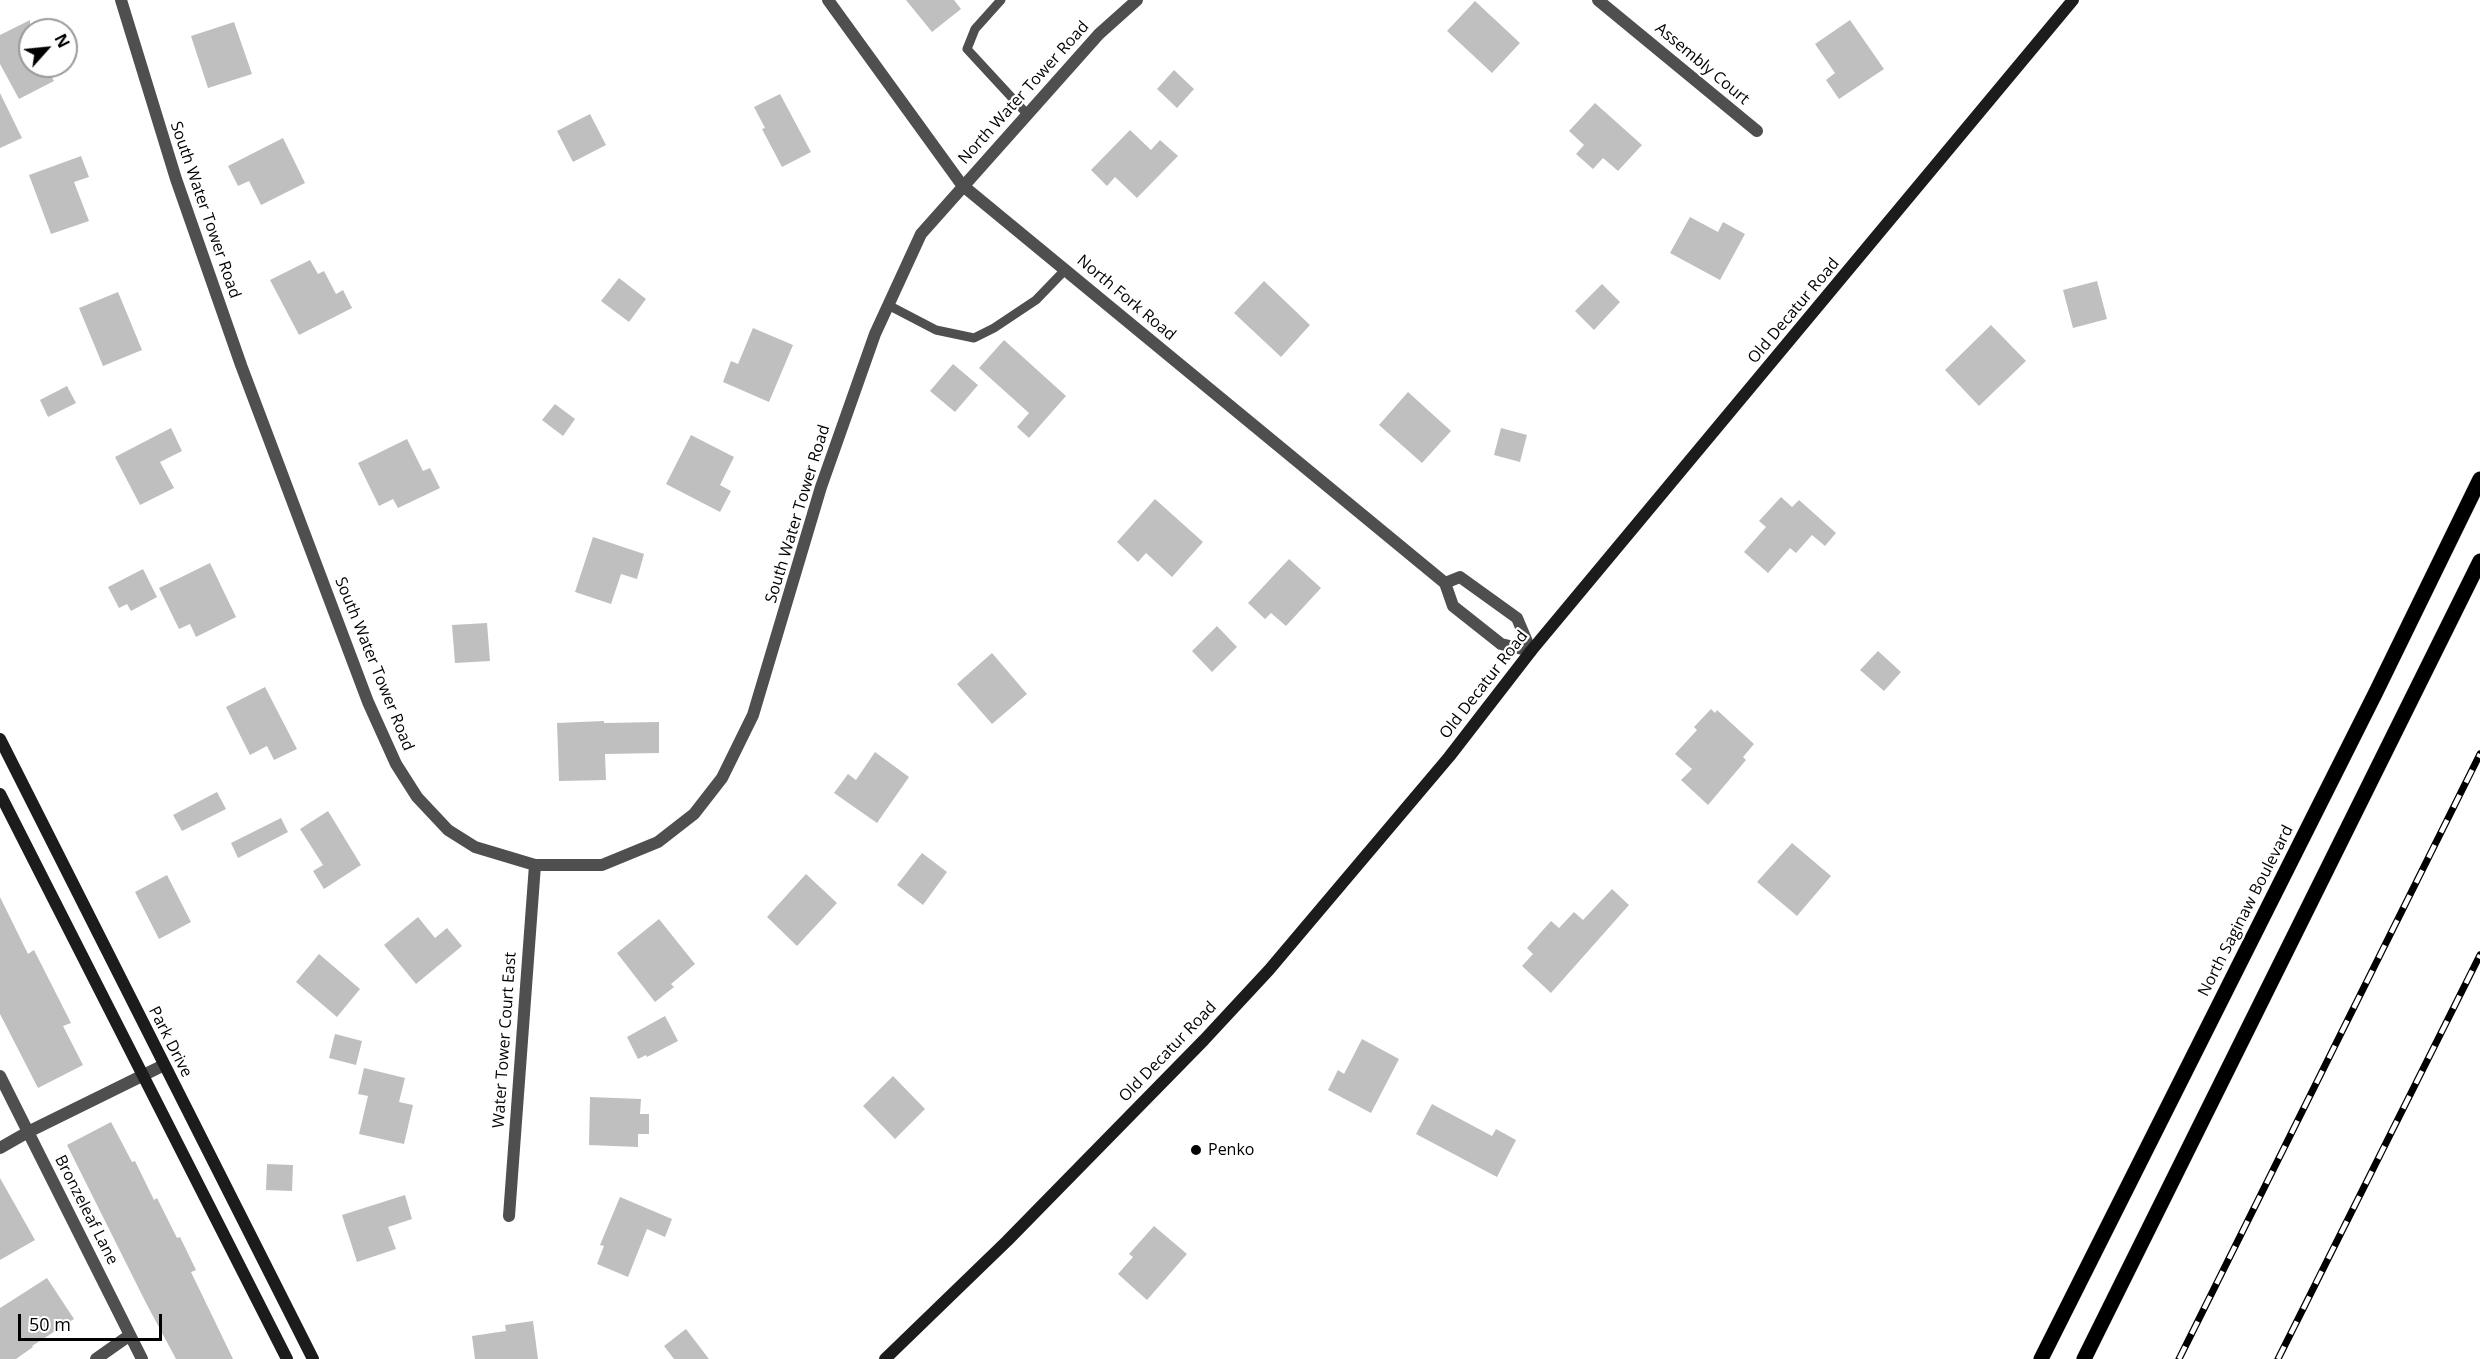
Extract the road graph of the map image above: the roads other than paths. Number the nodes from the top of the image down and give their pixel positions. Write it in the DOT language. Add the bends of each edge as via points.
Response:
graph roads {
  1 [pos="121,0"];
  2 [pos="828,0"];
  3 [pos="1001,0"];
  4 [pos="1137,0"];
  5 [pos="1598,0"];
  6 [pos="2073,0"];
  7 [pos="1026,114"];
  8 [pos="1757,131"];
  9 [pos="962,184"];
  10 [pos="1065,270"];
  11 [pos="888,305"];
  12 [pos="2480,479"];
  13 [pos="2480,561"];
  14 [pos="1445,583"];
  15 [pos="1531,651"];
  16 [pos="0,739"];
  17 [pos="0,794"];
  18 [pos="535,865"];
  19 [pos="164,1065"];
  20 [pos="0,1076"];
  21 [pos="143,1076"];
  22 [pos="28,1132"];
  23 [pos="0,1148"];
  24 [pos="509,1216"];
  25 [pos="130,1335"];
  26 [pos="96,1359"];
  27 [pos="142,1359"];
  28 [pos="287,1359"];
  29 [pos="313,1359"];
  30 [pos="885,1359"];
  31 [pos="2042,1359"];
  32 [pos="2084,1359"];
  1 -- 18 [label="street, South Water Tower Road" via="176,179 241,365 368,702 396,764 417,797 448,830 475,847"];
  2 -- 9 [label="street, North Fork Road"];
  3 -- 7 [label="lane" via="975,29 967,49"];
  4 -- 7 [label="street, North Water Tower Road" via="1099,34"];
  5 -- 8 [label="street, Assembly Court"];
  6 -- 15 [label="street, Old Decatur Road"];
  7 -- 9 [label="street, North Water Tower Road"];
  9 -- 10 [label="street, North Fork Road"];
  9 -- 11 [label="street, South Water Tower Road" via="921,234"];
  10 -- 11 [label="lane" via="1036,300 974,338 936,330"];
  10 -- 14 [label="street, North Fork Road"];
  11 -- 18 [label="street, South Water Tower Road" via="821,487 753,715 722,778 694,814 658,842 602,865"];
  12 -- 31 [label="main road, North Saginaw Boulevard"];
  13 -- 32 [label="main road"];
  14 -- 15 [label="street, North Fork Road" via="1453,606 1501,644"];
  14 -- 15 [label="street" via="1460,577 1517,618"];
  15 -- 30 [label="street, Old Decatur Road" via="1449,757 1261,979 1024,1224"];
  16 -- 19 [label="street, Park Drive"];
  17 -- 21 [label="street"];
  18 -- 24 [label="street, Water Tower Court East"];
  19 -- 21 [label="street"];
  19 -- 29 [label="street, Park Drive"];
  20 -- 22 [label="street, Bronzeleaf Lane"];
  21 -- 22 [label="street"];
  21 -- 28 [label="street"];
  22 -- 23 [label="street"];
  22 -- 25 [label="street, Bronzeleaf Lane"];
  25 -- 26 [label="street"];
  25 -- 27 [label="street, Bronzeleaf Lane"];
}
